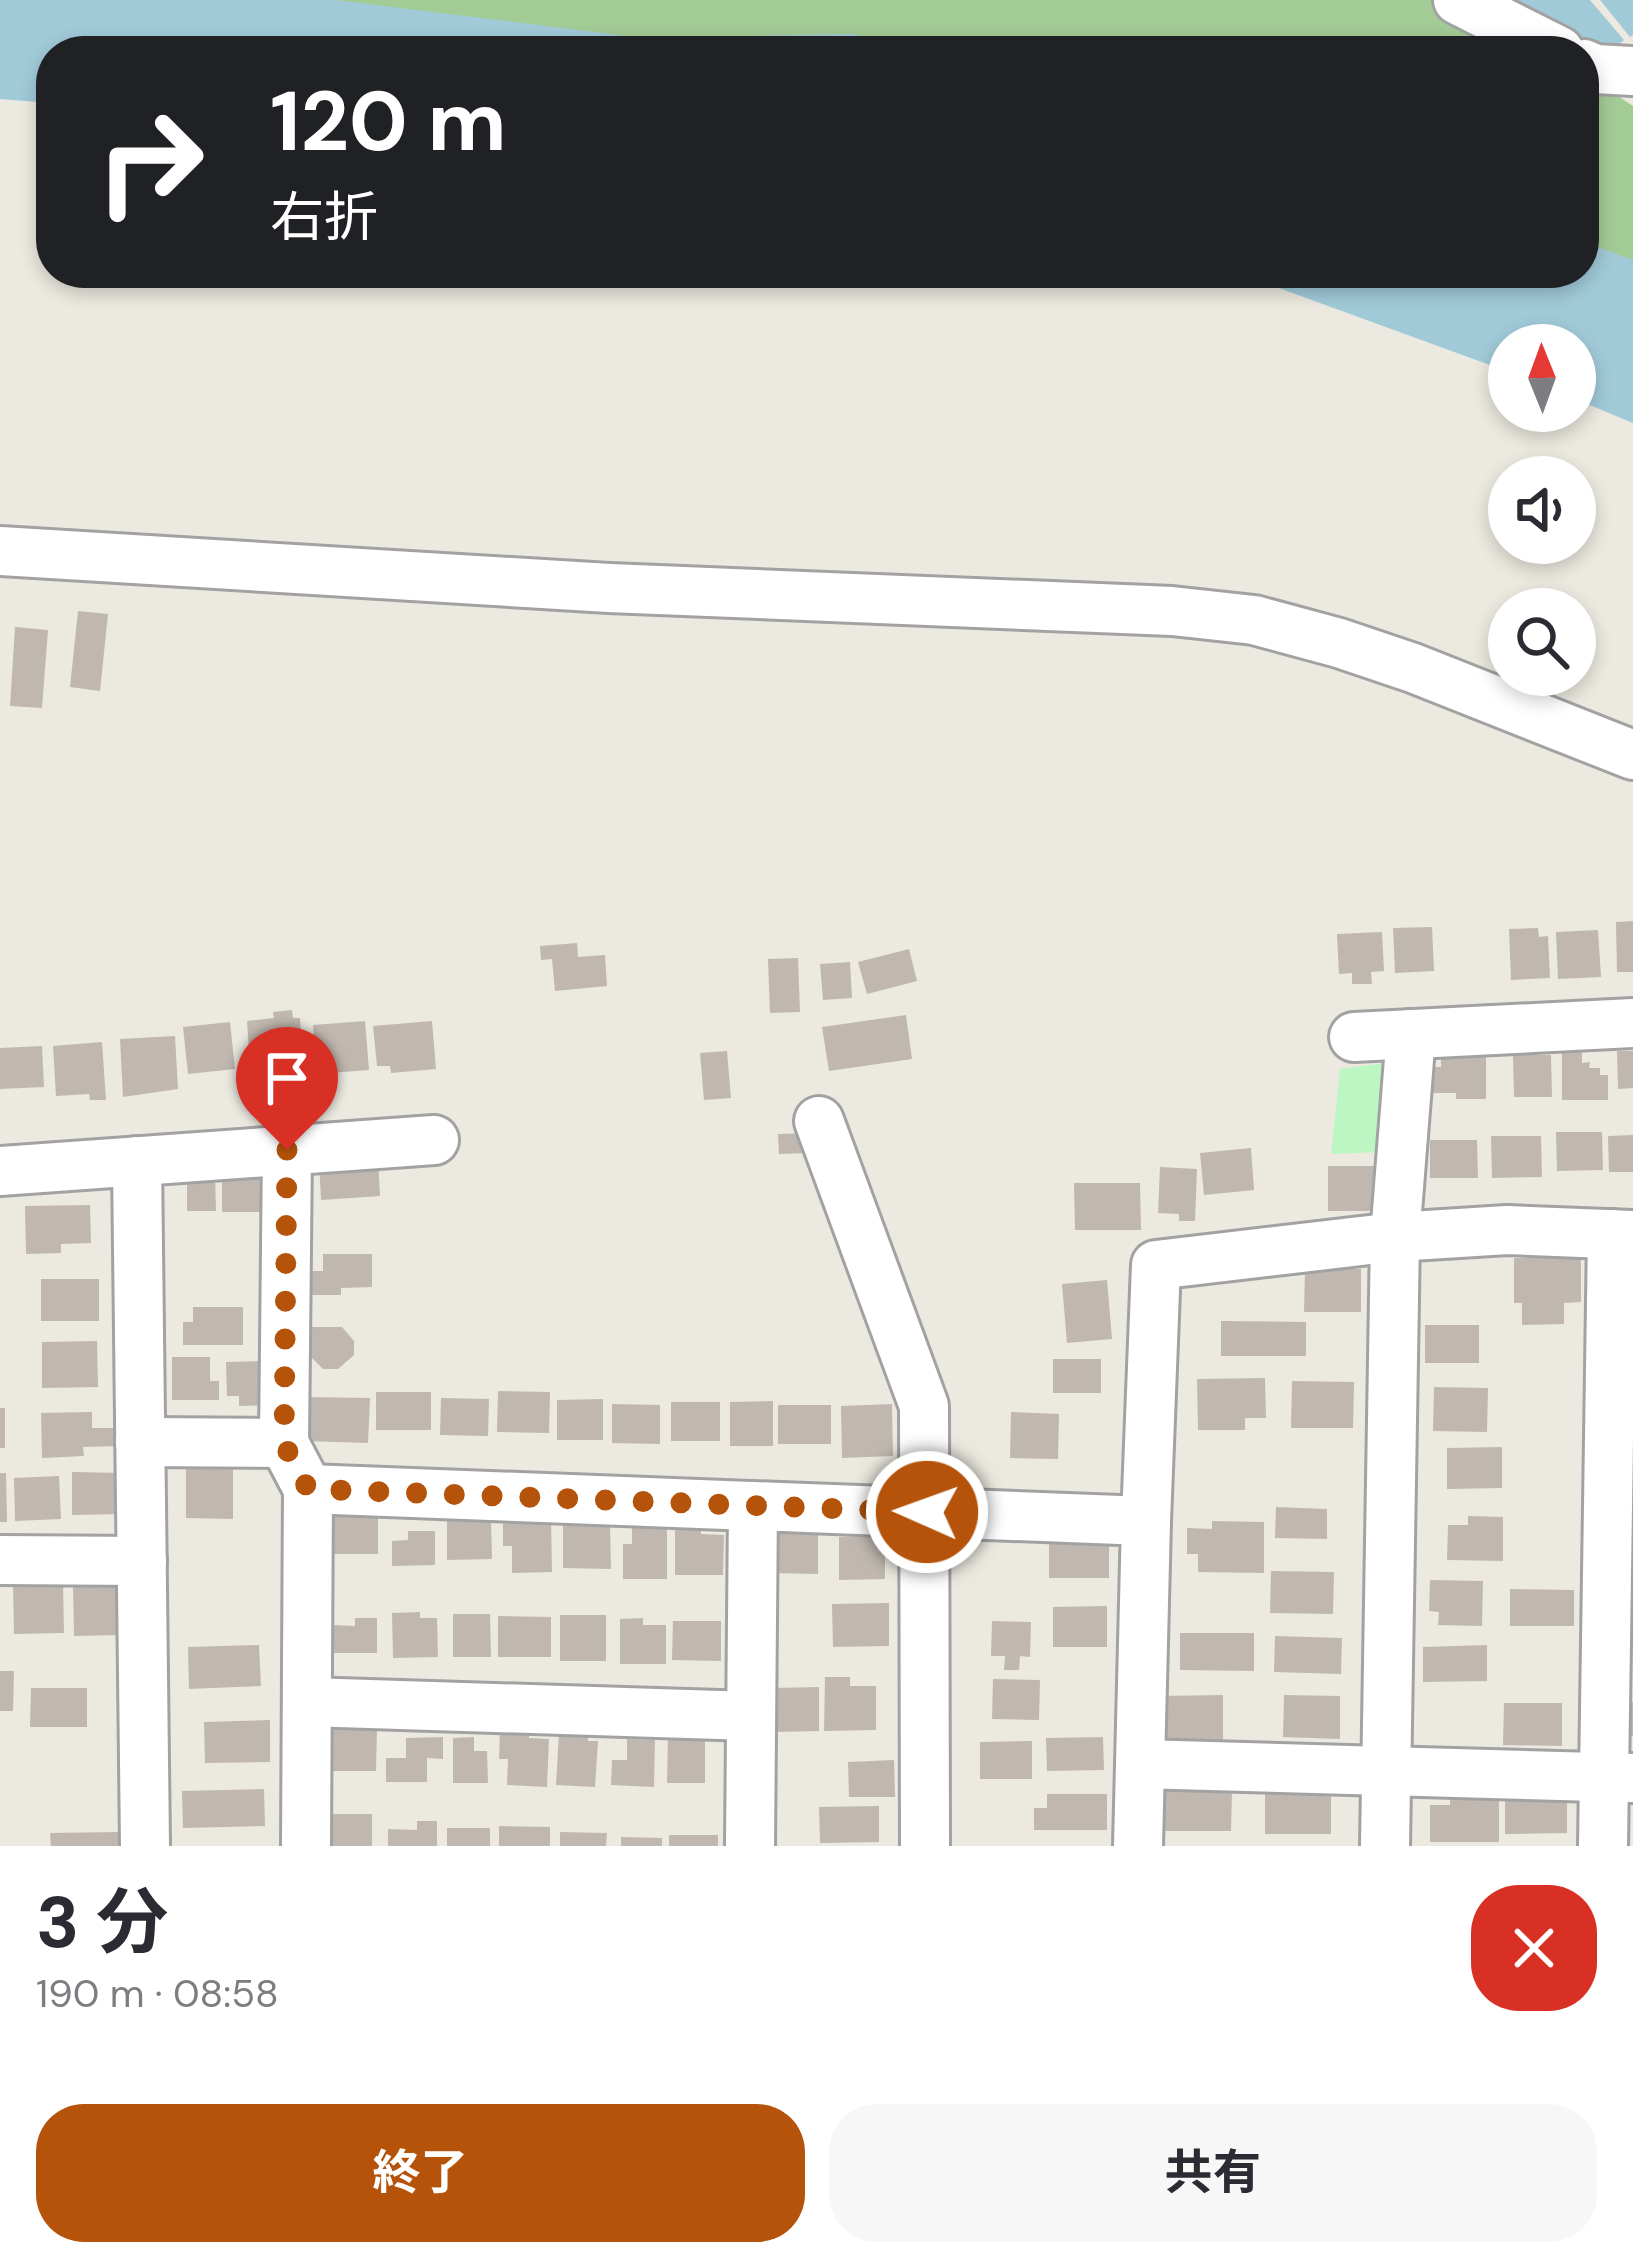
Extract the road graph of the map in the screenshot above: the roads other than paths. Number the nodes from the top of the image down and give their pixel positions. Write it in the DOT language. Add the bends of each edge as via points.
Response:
graph roads {
  1 [pos="1458,0"];
  2 [pos="1529,36"];
  3 [pos="0,551"];
  4 [pos="1633,754"];
  5 [pos="1633,1022"];
  6 [pos="1411,1034"];
  7 [pos="1354,1037"];
  8 [pos="819,1120"];
  9 [pos="434,1140"];
  10 [pos="287,1150"];
  11 [pos="137,1161"];
  12 [pos="0,1171"];
  13 [pos="1622,1235"];
  14 [pos="1395,1237"];
  15 [pos="140,1442"];
  16 [pos="284,1444"];
  17 [pos="308,1489"];
  18 [pos="753,1506"];
  19 [pos="927,1512"];
  20 [pos="1146,1521"];
  21 [pos="0,1560"];
  22 [pos="142,1561"];
  23 [pos="307,1702"];
  24 [pos="752,1716"];
  25 [pos="1140,1764"];
  26 [pos="1387,1771"];
  27 [pos="1618,1778"];
  28 [pos="145,1846"];
  29 [pos="306,1846"];
  30 [pos="750,1846"];
  31 [pos="926,1846"];
  32 [pos="1138,1846"];
  33 [pos="1385,1846"];
  34 [pos="1603,1846"];
  1 -- 2 [label="street"];
  3 -- 4 [label="street" via="1254,620 1413,668"];
  5 -- 6 [label="street"];
  6 -- 7 [label="street"];
  6 -- 14 [label="street"];
  8 -- 19 [label="street" via="924,1406"];
  9 -- 10 [label="street"];
  10 -- 11 [label="street"];
  10 -- 16 [label="street"];
  11 -- 12 [label="street"];
  11 -- 15 [label="street"];
  13 -- 14 [label="street"];
  13 -- 27 [label="street"];
  14 -- 20 [label="street" via="1156,1265"];
  14 -- 26 [label="street"];
  15 -- 16 [label="street"];
  15 -- 22 [label="street"];
  16 -- 17 [label="street"];
  17 -- 18 [label="street"];
  17 -- 23 [label="street"];
  18 -- 19 [label="street"];
  18 -- 24 [label="street"];
  19 -- 20 [label="street"];
  19 -- 31 [label="street"];
  20 -- 25 [label="street"];
  21 -- 22 [label="street"];
  22 -- 28 [label="street"];
  23 -- 24 [label="street"];
  23 -- 29 [label="street"];
  24 -- 30 [label="street"];
  25 -- 26 [label="street"];
  25 -- 32 [label="street"];
  26 -- 27 [label="street"];
  26 -- 33 [label="street"];
  27 -- 34 [label="street"];
}
